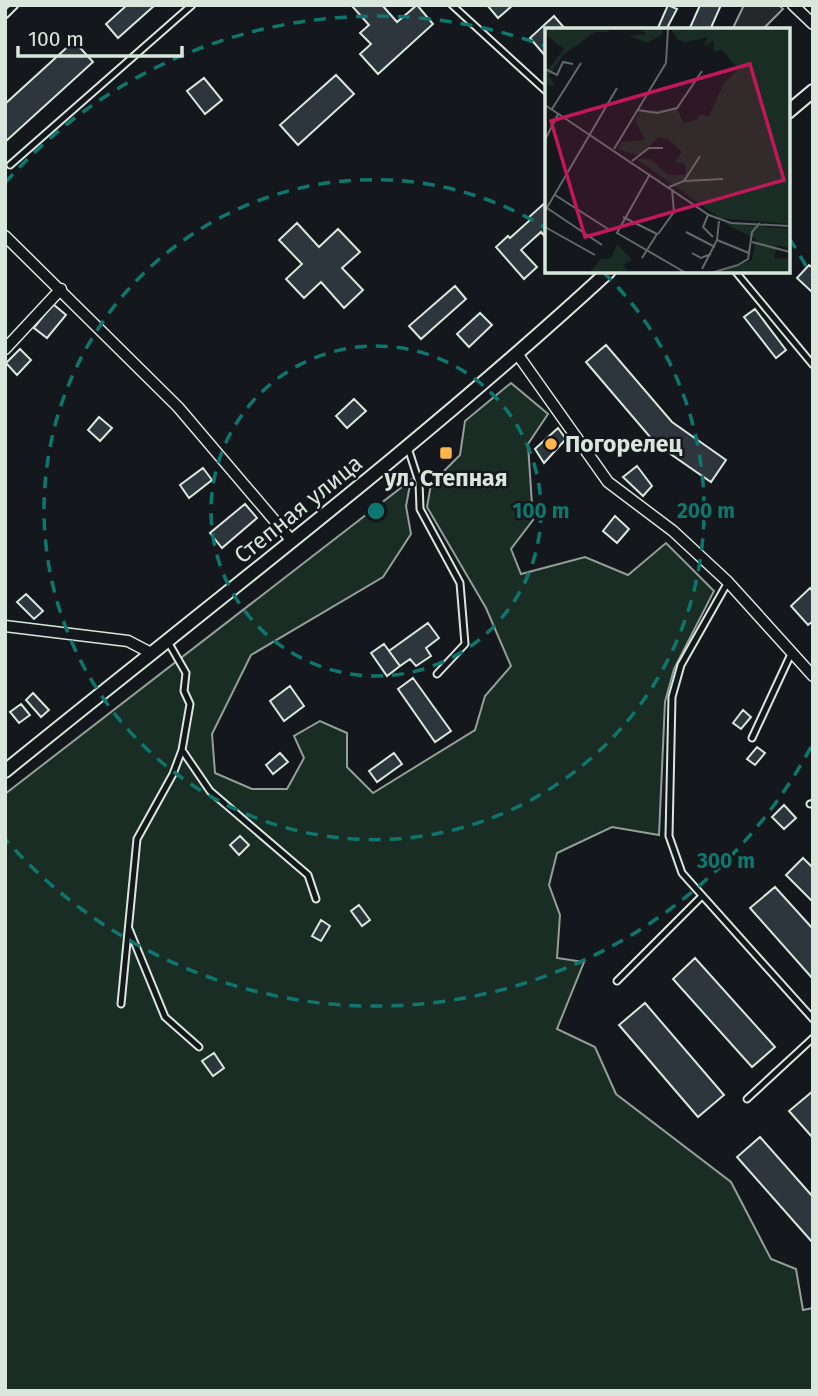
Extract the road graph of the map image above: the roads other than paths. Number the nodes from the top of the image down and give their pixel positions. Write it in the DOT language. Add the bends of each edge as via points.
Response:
graph roads {
  1 [pos="15,5"];
  2 [pos="192,5"];
  3 [pos="452,5"];
  4 [pos="793,5"];
  5 [pos="5,15"];
  6 [pos="813,24"];
  7 [pos="545,90"];
  8 [pos="813,91"];
  9 [pos="790,110"];
  10 [pos="9,165"];
  11 [pos="7,241"];
  12 [pos="607,273"];
  13 [pos="737,273"];
  14 [pos="61,289"];
  15 [pos="5,348"];
  16 [pos="518,355"];
  17 [pos="813,365"];
  18 [pos="408,448"];
  19 [pos="292,541"];
  20 [pos="728,582"];
  21 [pos="5,626"];
  22 [pos="167,640"];
  23 [pos="151,653"];
  24 [pos="791,654"];
  25 [pos="437,674"];
  26 [pos="813,677"];
  27 [pos="752,738"];
  28 [pos="182,750"];
  29 [pos="5,771"];
  30 [pos="702,895"];
  31 [pos="316,899"];
  32 [pos="128,926"];
  33 [pos="617,981"];
  34 [pos="121,1004"];
  35 [pos="813,1019"];
  36 [pos="813,1038"];
  37 [pos="199,1047"];
  38 [pos="747,1100"];
  1 -- 5 [label="lane"];
  2 -- 10 [label="lane"];
  3 -- 7 [label="lane"];
  4 -- 6 [label="street"];
  8 -- 9 [label="street"];
  11 -- 14 [label="street"];
  12 -- 16 [label="street, Степная улица"];
  13 -- 17 [label="lane"];
  14 -- 15 [label="street"];
  14 -- 19 [label="street" via="178,407"];
  16 -- 18 [label="street, Степная улица"];
  16 -- 20 [label="street" via="608,482 673,531"];
  18 -- 19 [label="street, Степная улица"];
  18 -- 25 [label="lane" via="419,482 420,509 460,583 465,644"];
  19 -- 22 [label="street, Степная улица"];
  20 -- 24 [label="street"];
  20 -- 30 [label="lane" via="681,665 672,697 669,836 682,873"];
  21 -- 23 [label="street" via="128,641"];
  22 -- 23 [label="street, Степная улица"];
  22 -- 28 [label="lane" via="186,673 184,691 190,704"];
  23 -- 29 [label="street, Степная улица"];
  24 -- 26 [label="street"];
  24 -- 27 [label="lane"];
  28 -- 31 [label="lane" via="210,791 308,875"];
  28 -- 32 [label="lane" via="137,839"];
  30 -- 33 [label="lane"];
  30 -- 35 [label="lane"];
  32 -- 34 [label="lane"];
  32 -- 37 [label="lane" via="165,1017"];
  36 -- 38 [label="lane"];
}
